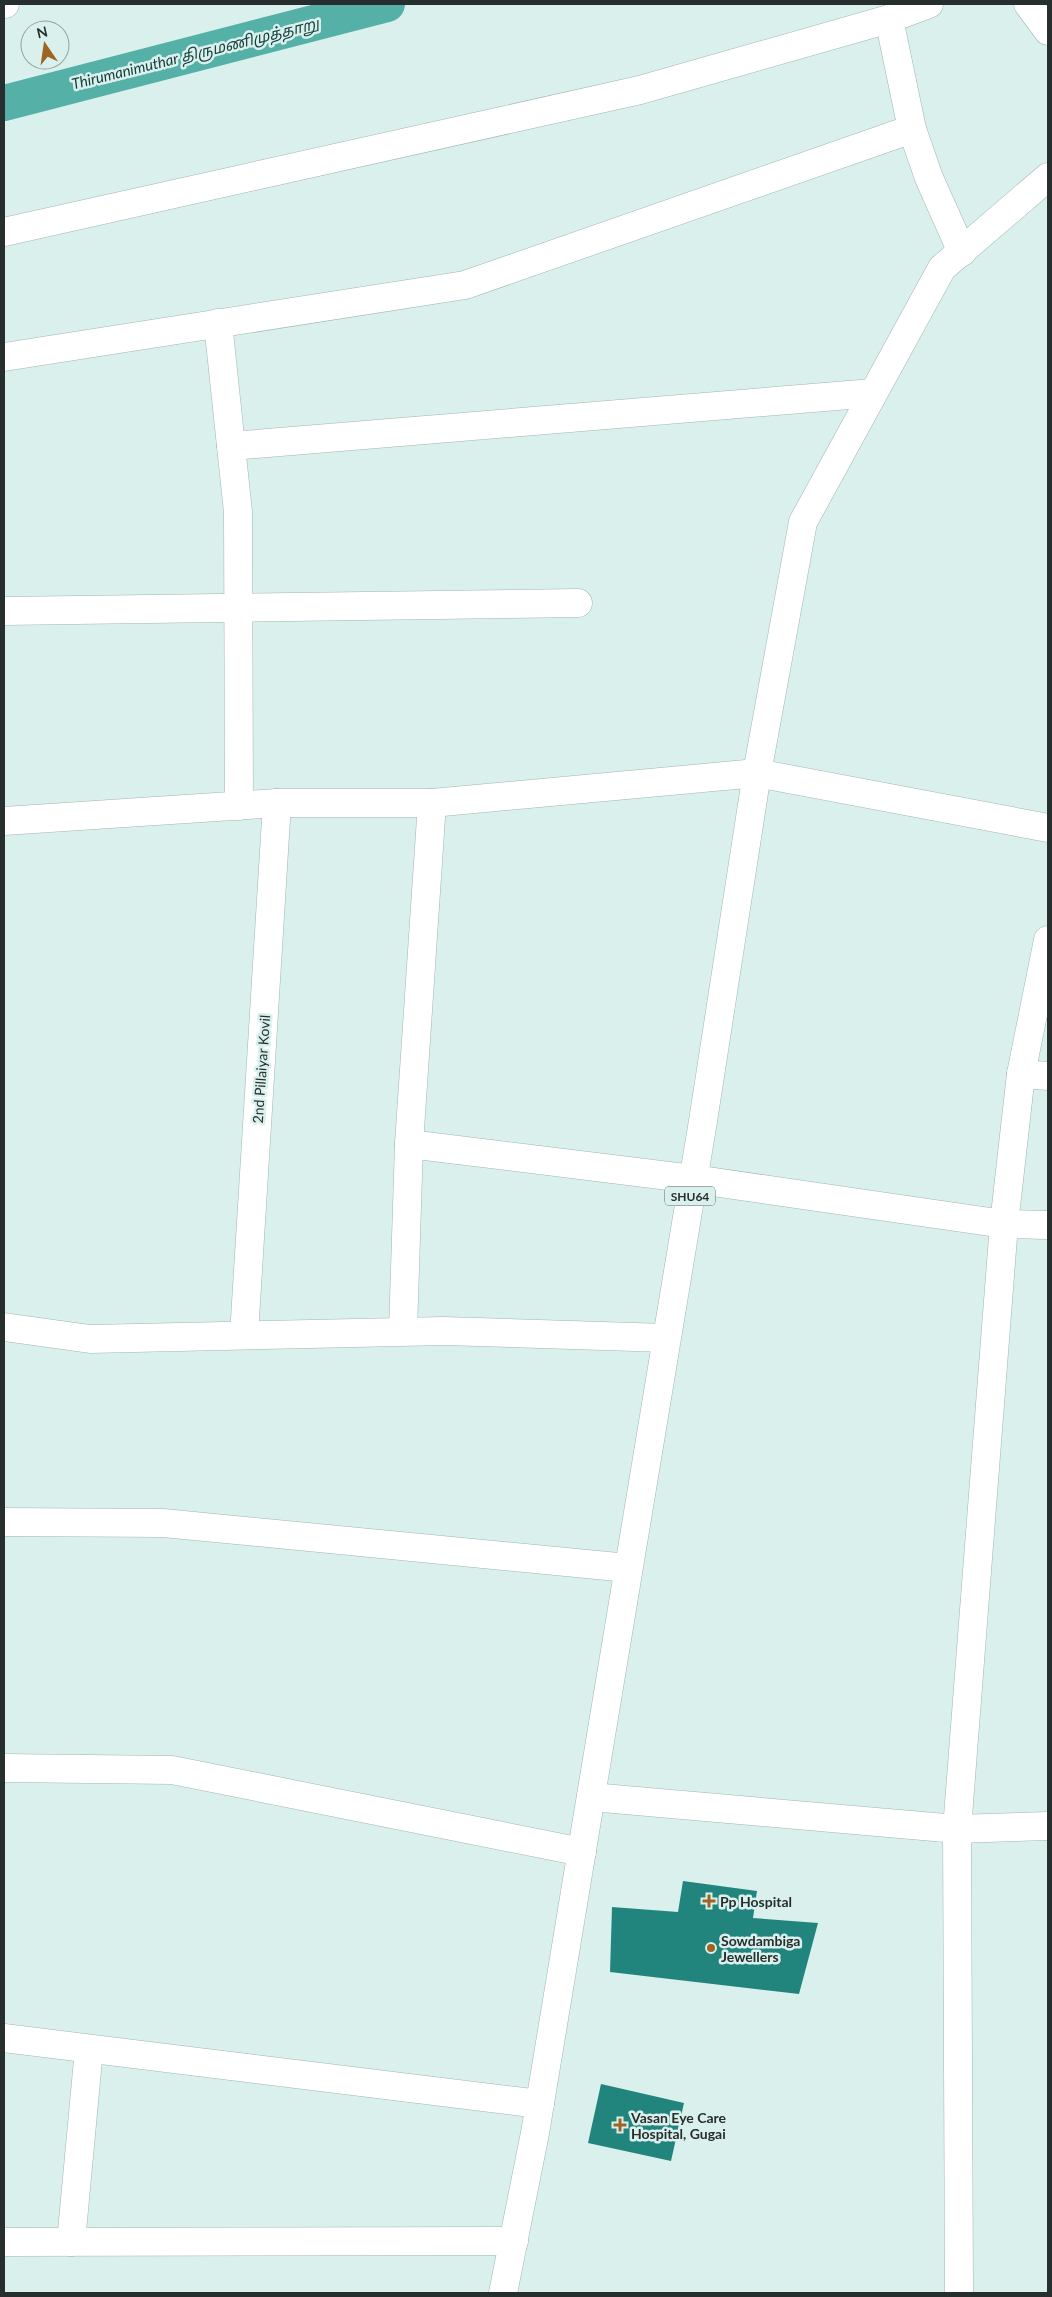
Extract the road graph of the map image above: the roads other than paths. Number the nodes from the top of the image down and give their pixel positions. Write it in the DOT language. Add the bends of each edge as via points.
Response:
graph roads {
  1 [pos="929,4"];
  2 [pos="1028,4"];
  3 [pos="889,19"];
  4 [pos="1048,30"];
  5 [pos="912,129"];
  6 [pos="1048,177"];
  7 [pos="4,232"];
  8 [pos="962,252"];
  9 [pos="218,323"];
  10 [pos="4,357"];
  11 [pos="873,393"];
  12 [pos="231,446"];
  13 [pos="578,603"];
  14 [pos="238,608"];
  15 [pos="4,612"];
  16 [pos="757,773"];
  17 [pos="277,803"];
  18 [pos="432,803"];
  19 [pos="239,806"];
  20 [pos="4,822"];
  21 [pos="1048,828"];
  22 [pos="1048,940"];
  23 [pos="1021,1074"];
  24 [pos="1048,1076"];
  25 [pos="409,1144"];
  26 [pos="692,1179"];
  27 [pos="1004,1224"];
  28 [pos="1048,1226"];
  29 [pos="4,1327"];
  30 [pos="403,1331"];
  31 [pos="244,1336"];
  32 [pos="666,1338"];
  33 [pos="4,1522"];
  34 [pos="628,1568"];
  35 [pos="4,1768"];
  36 [pos="591,1797"];
  37 [pos="1048,1826"];
  38 [pos="957,1829"];
  39 [pos="582,1852"];
  40 [pos="4,2038"];
  41 [pos="89,2048"];
  42 [pos="540,2104"];
  43 [pos="514,2241"];
  44 [pos="4,2242"];
  45 [pos="71,2242"];
  46 [pos="503,2293"];
  47 [pos="959,2293"];
  1 -- 3 [label="street"];
  2 -- 4 [label="street"];
  3 -- 5 [label="street"];
  3 -- 7 [label="street" via="640,90"];
  5 -- 8 [label="street" via="929,178"];
  5 -- 9 [label="street" via="465,285"];
  6 -- 8 [label="street, SHU64"];
  8 -- 11 [label="street, SHU64" via="942,268"];
  9 -- 10 [label="street"];
  9 -- 12 [label="street"];
  11 -- 12 [label="street"];
  11 -- 16 [label="street, SHU64" via="803,522"];
  12 -- 14 [label="street" via="238,512"];
  13 -- 14 [label="street"];
  14 -- 15 [label="street"];
  14 -- 19 [label="street"];
  16 -- 18 [label="street"];
  16 -- 21 [label="street"];
  16 -- 26 [label="street, SHU64"];
  17 -- 18 [label="street"];
  17 -- 19 [label="street"];
  17 -- 31 [label="street, 2nd Pillaiyar Kovil"];
  18 -- 25 [label="street"];
  19 -- 20 [label="street"];
  22 -- 23 [label="street"];
  23 -- 24 [label="street"];
  23 -- 27 [label="street"];
  25 -- 26 [label="street"];
  25 -- 30 [label="street"];
  26 -- 27 [label="street"];
  26 -- 32 [label="street, SHU64"];
  27 -- 28 [label="street"];
  27 -- 38 [label="street"];
  29 -- 31 [label="street" via="90,1339"];
  30 -- 31 [label="street"];
  30 -- 32 [label="street"];
  32 -- 34 [label="street, SHU64"];
  33 -- 34 [label="street" via="162,1523"];
  34 -- 36 [label="street, SHU64"];
  35 -- 39 [label="street" via="172,1770"];
  36 -- 38 [label="street"];
  36 -- 39 [label="street, SHU64"];
  37 -- 38 [label="street"];
  38 -- 47 [label="street"];
  39 -- 42 [label="street, SHU64"];
  40 -- 41 [label="street"];
  41 -- 42 [label="street"];
  41 -- 45 [label="street"];
  42 -- 43 [label="street, SHU64"];
  43 -- 45 [label="street"];
  43 -- 46 [label="street, SHU64"];
  44 -- 45 [label="street"];
}
